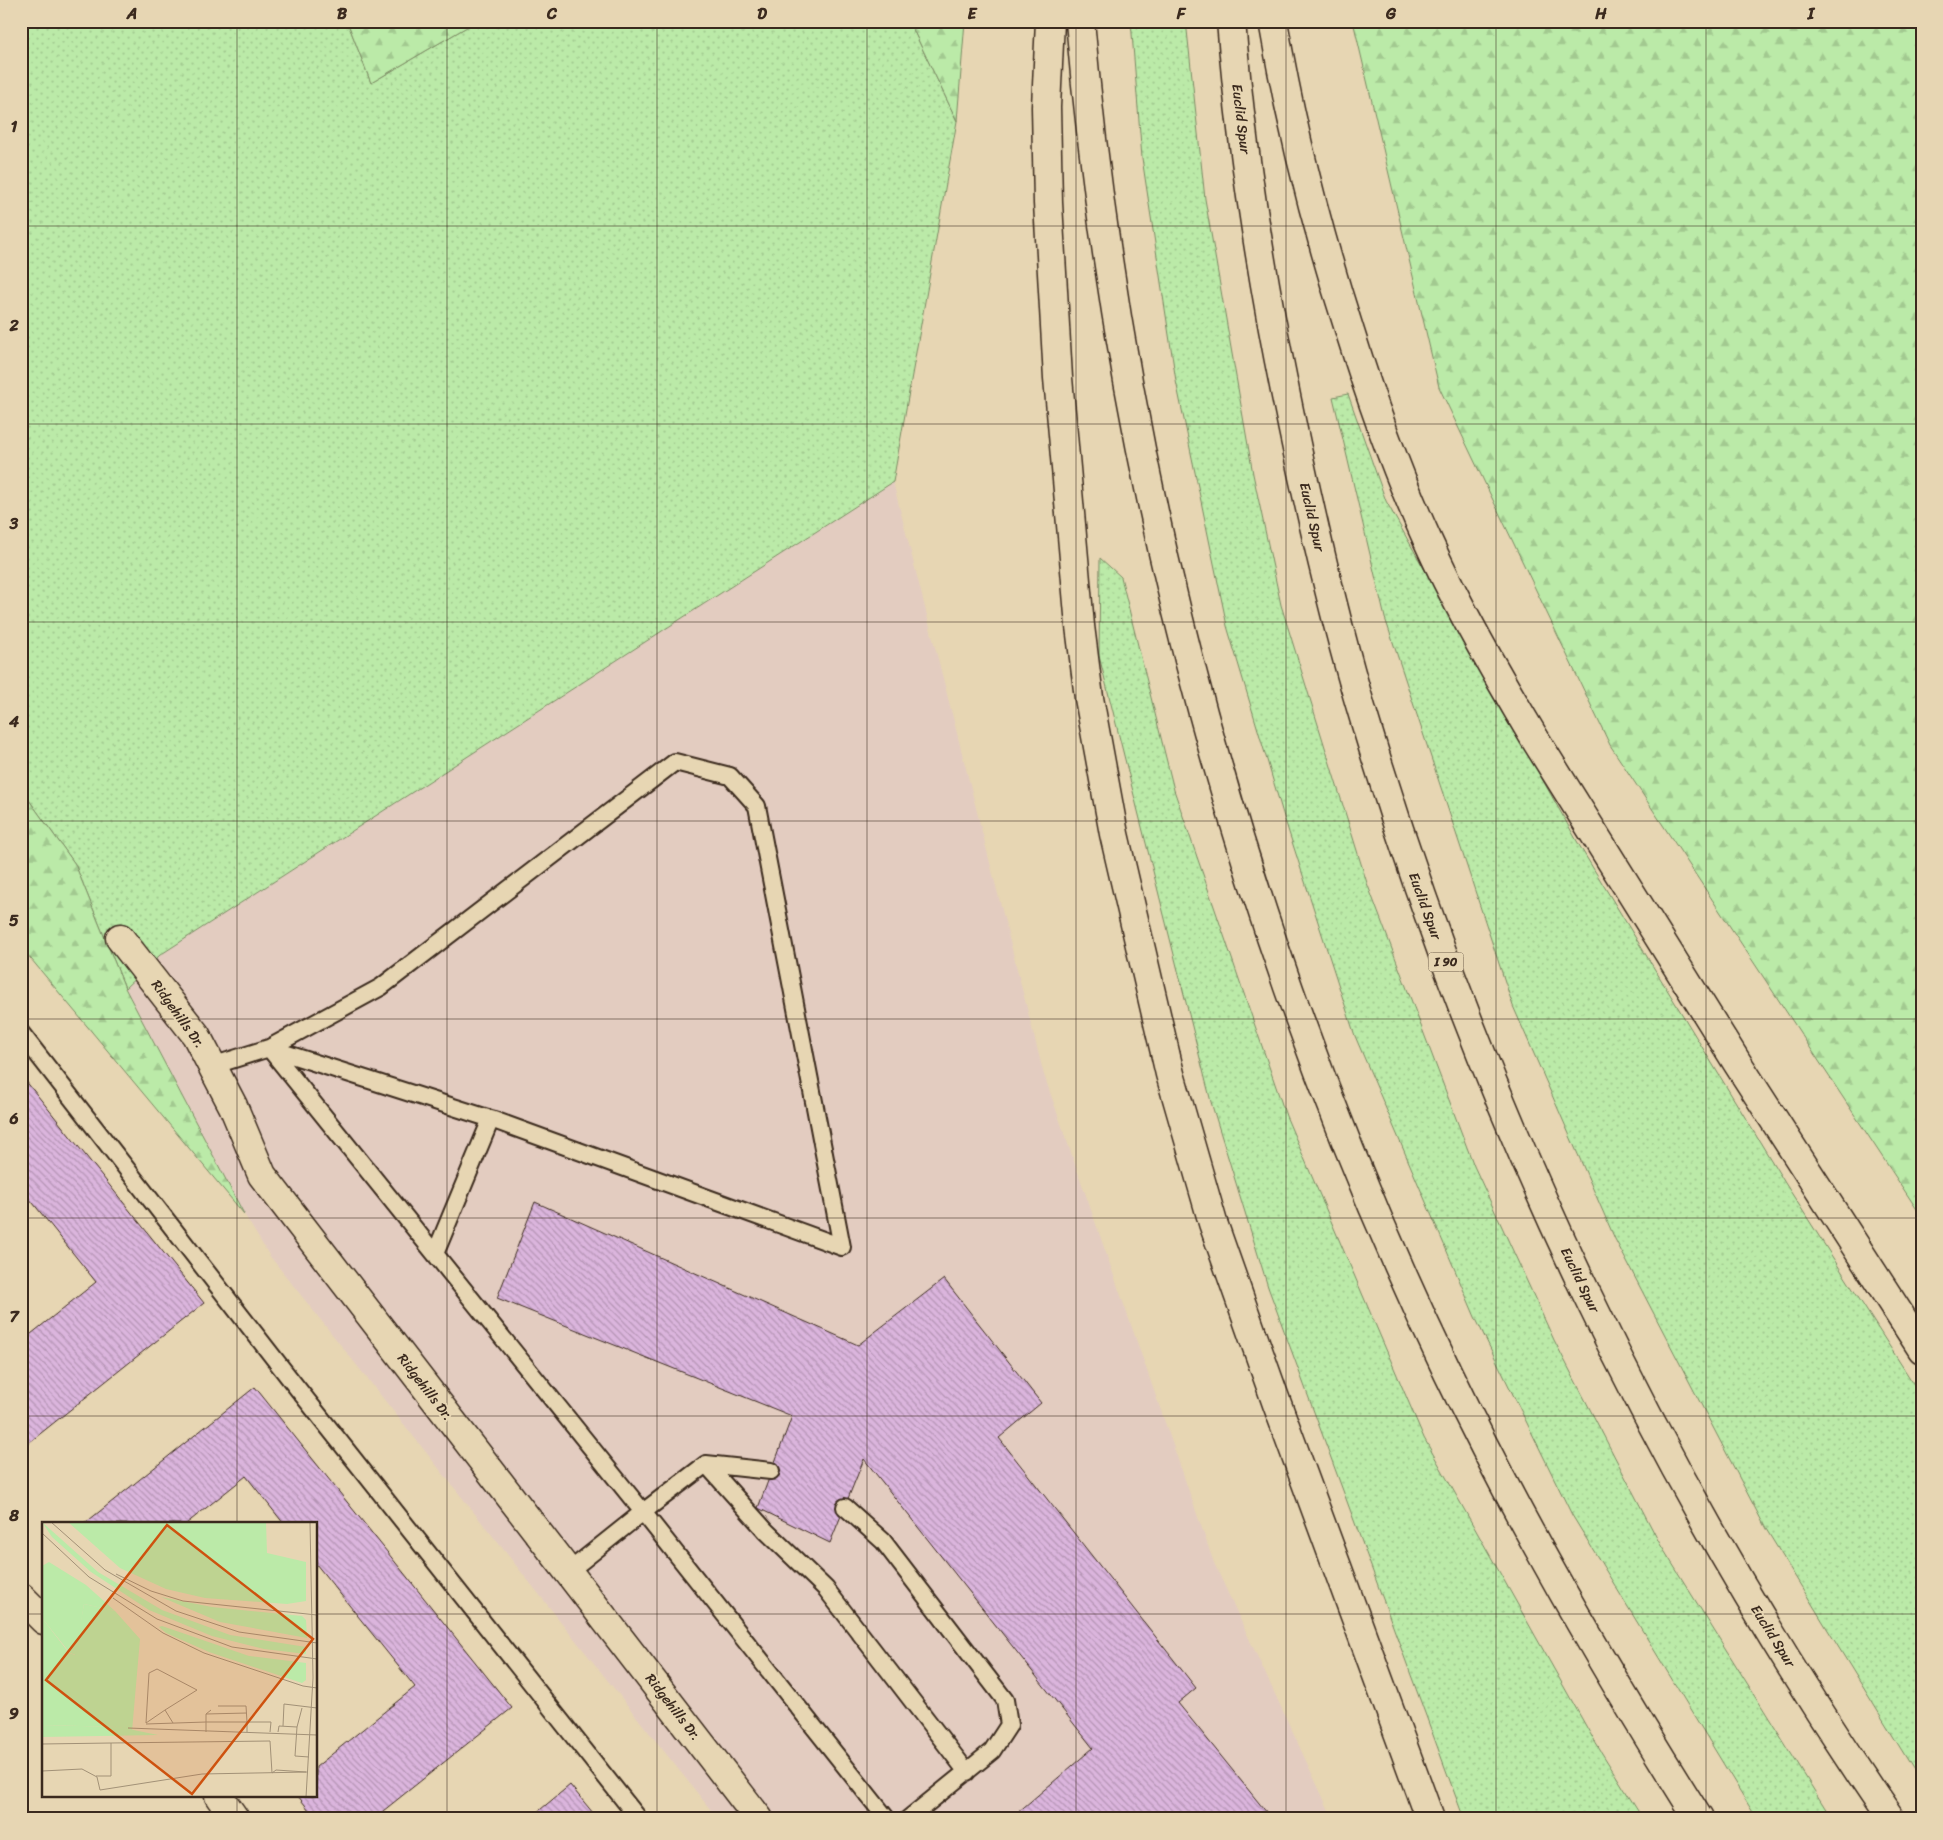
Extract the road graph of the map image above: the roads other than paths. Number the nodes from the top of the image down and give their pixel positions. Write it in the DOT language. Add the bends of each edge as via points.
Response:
graph roads {
  1 [pos="1050,21"];
  2 [pos="1080,21"];
  3 [pos="1230,21"];
  4 [pos="1273,21"];
  5 [pos="120,938"];
  6 [pos="21,1033"];
  7 [pos="269,1048"];
  8 [pos="212,1066"];
  9 [pos="491,1118"];
  10 [pos="435,1254"];
  11 [pos="1922,1349"];
  12 [pos="706,1464"];
  13 [pos="772,1472"];
  14 [pos="845,1506"];
  15 [pos="643,1512"];
  16 [pos="568,1572"];
  17 [pos="21,1597"];
  18 [pos="42,1618"];
  19 [pos="967,1772"];
  20 [pos="220,1798"];
  21 [pos="236,1819"];
  22 [pos="639,1819"];
  23 [pos="759,1819"];
  24 [pos="887,1819"];
  25 [pos="908,1819"];
  26 [pos="1430,1819"];
  27 [pos="1699,1819"];
  28 [pos="1892,1819"];
  1 -- 26 [label="main road" via="1047,164 1060,397 1080,626 1089,698 1114,834 1170,1074 1213,1223"];
  2 -- 27 [label="main road" via="1087,107 1105,236 1150,497 1181,626 1252,879 1342,1132 1448,1373 1570,1604 1637,1721"];
  3 -- 28 [label="main road, Euclid Spur / I 90" via="1271,323 1298,457 1363,715 1403,844 1448,969 1496,1092 1552,1221 1672,1462 1740,1583"];
  4 -- 11 [label="main road" via="1300,158 1332,278 1384,436 1450,587 1498,678 1540,747 1732,1056"];
  5 -- 8 [label="main road, Ridgehills Dr." via="196,1035"];
  6 -- 22 [label="lane"];
  7 -- 8 [label="lane"];
  7 -- 9 [label="lane"];
  7 -- 9 [label="lane" via="381,987 675,762 730,776 757,806 842,1247"];
  7 -- 10 [label="lane"];
  8 -- 16 [label="main road, Ridgehills Dr." via="262,1175"];
  9 -- 10 [label="lane"];
  10 -- 15 [label="lane"];
  12 -- 13 [label="lane"];
  12 -- 15 [label="lane"];
  12 -- 19 [label="lane" via="766,1531 826,1589"];
  14 -- 19 [label="lane" via="883,1541 1005,1700 1009,1725 992,1751"];
  15 -- 16 [label="lane"];
  15 -- 24 [label="lane"];
  16 -- 23 [label="main road, Ridgehills Dr."];
  17 -- 18 [label="main road"];
  19 -- 25 [label="lane"];
  20 -- 21 [label="main road"];
}
